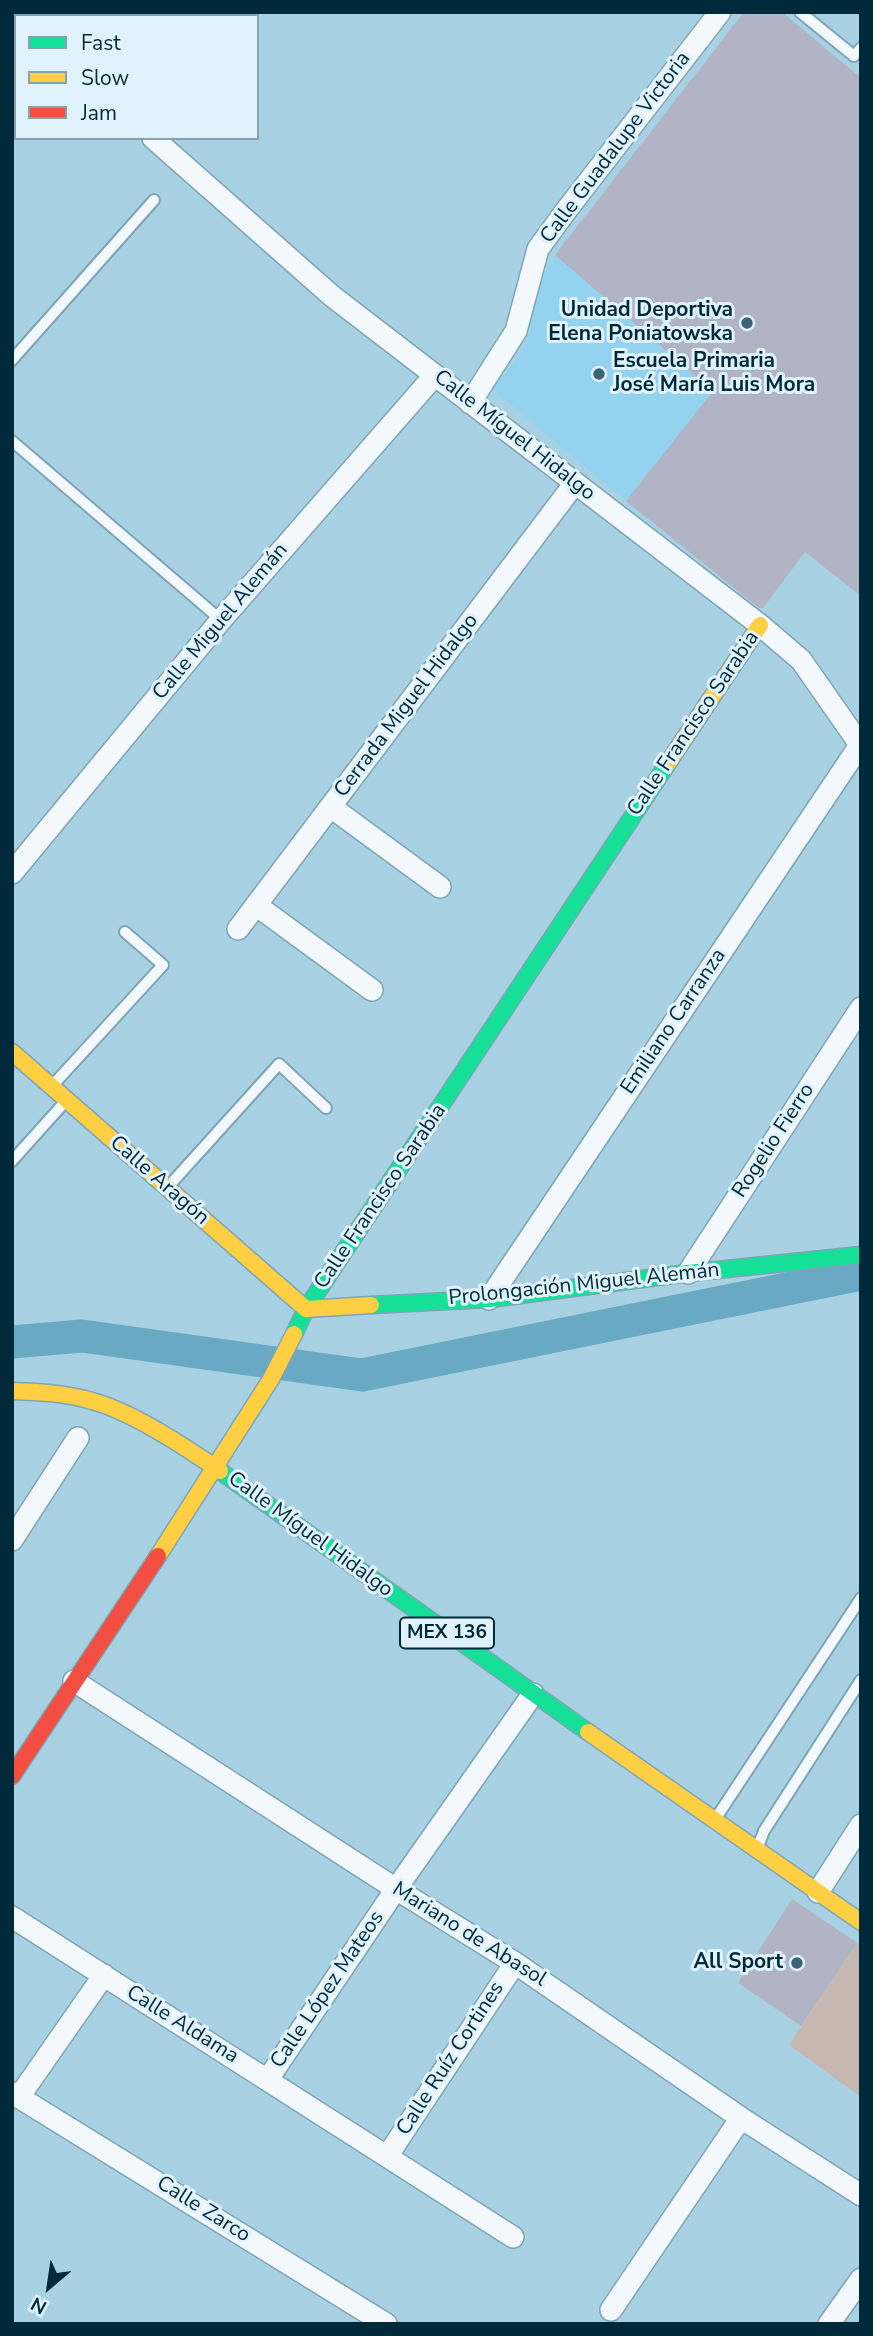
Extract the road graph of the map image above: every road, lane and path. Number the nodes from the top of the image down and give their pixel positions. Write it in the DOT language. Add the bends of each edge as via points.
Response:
graph roads {
  1 [pos="720,12"];
  2 [pos="800,12"];
  3 [pos="861,48"];
  4 [pos="155,140"];
  5 [pos="154,200"];
  6 [pos="12,360"];
  7 [pos="435,375"];
  8 [pos="470,403"];
  9 [pos="12,441"];
  10 [pos="575,483"];
  11 [pos="221,620"];
  12 [pos="760,625"];
  13 [pos="860,745"];
  14 [pos="331,807"];
  15 [pos="12,873"];
  16 [pos="440,887"];
  17 [pos="256,905"];
  18 [pos="238,929"];
  19 [pos="125,932"];
  20 [pos="372,990"];
  21 [pos="861,1008"];
  22 [pos="12,1052"];
  23 [pos="51,1088"];
  24 [pos="66,1101"];
  25 [pos="326,1108"];
  26 [pos="12,1161"];
  27 [pos="167,1188"];
  28 [pos="861,1255"];
  29 [pos="688,1273"];
  30 [pos="489,1299"];
  31 [pos="306,1309"];
  32 [pos="12,1391"];
  33 [pos="78,1438"];
  34 [pos="216,1468"];
  35 [pos="12,1540"];
  36 [pos="861,1598"];
  37 [pos="861,1680"];
  38 [pos="74,1681"];
  39 [pos="533,1694"];
  40 [pos="12,1776"];
  41 [pos="715,1821"];
  42 [pos="861,1825"];
  43 [pos="756,1850"];
  44 [pos="396,1889"];
  45 [pos="818,1892"];
  46 [pos="12,1917"];
  47 [pos="861,1922"];
  48 [pos="515,1963"];
  49 [pos="104,1975"];
  50 [pos="268,2079"];
  51 [pos="16,2095"];
  52 [pos="741,2118"];
  53 [pos="388,2155"];
  54 [pos="861,2195"];
  55 [pos="513,2237"];
  56 [pos="861,2279"];
  57 [pos="611,2310"];
  58 [pos="386,2324"];
  59 [pos="829,2324"];
  1 -- 8 [label="street, Calle Guadalupe Victoria" via="538,249 516,331"];
  2 -- 3 [label="lane" via="854,56"];
  4 -- 7 [label="street, Calle Míguel Hidalgo" via="332,296"];
  5 -- 6 [label="lane"];
  7 -- 8 [label="street, Calle Míguel Hidalgo"];
  7 -- 11 [label="street, Calle Miguel Alemán"];
  8 -- 10 [label="street, Calle Míguel Hidalgo"];
  9 -- 11 [label="lane"];
  10 -- 12 [label="street, Calle Míguel Hidalgo"];
  10 -- 14 [label="street, Cerrada Miguel Hidalgo"];
  11 -- 15 [label="street, Calle Miguel Alemán"];
  12 -- 13 [label="street, Calle Míguel Hidalgo" via="801,660"];
  12 -- 31 [label="street, Calle Francisco Sarabia"];
  13 -- 30 [label="street, Emiliano Carranza"];
  14 -- 16 [label="street"];
  14 -- 17 [label="street, Cerrada Miguel Hidalgo"];
  17 -- 18 [label="street, Cerrada Miguel Hidalgo"];
  17 -- 20 [label="street"];
  19 -- 23 [label="lane" via="163,965"];
  21 -- 29 [label="street, Rogelio Fierro"];
  22 -- 23 [label="street, Calle Aragón"];
  23 -- 24 [label="street, Calle Aragón"];
  24 -- 26 [label="lane"];
  24 -- 27 [label="street, Calle Aragón"];
  25 -- 27 [label="lane" via="279,1063"];
  27 -- 31 [label="street, Calle Aragón"];
  28 -- 29 [label="street, Prolongación Miguel Alemán"];
  29 -- 30 [label="street, Prolongación Miguel Alemán"];
  30 -- 31 [label="street, Prolongación Miguel Alemán"];
  31 -- 34 [label="street, Calle Francisco Sarabia" via="271,1379"];
  32 -- 34 [label="street, Calle Míguel Hidalgo / MEX 136" via="94,1401 135,1419"];
  33 -- 35 [label="street"];
  34 -- 38 [label="street, Calle Francisco Sarabia"];
  34 -- 39 [label="street, Calle Míguel Hidalgo / MEX 136"];
  36 -- 41 [label="lane"];
  37 -- 43 [label="lane"];
  38 -- 40 [label="street, Calle Francisco Sarabia"];
  38 -- 44 [label="street, Mariano de Abasol"];
  39 -- 41 [label="street, Calle Míguel Hidalgo / MEX 136"];
  39 -- 44 [label="street, Calle López Mateos"];
  41 -- 43 [label="street, Calle Míguel Hidalgo / MEX 136"];
  42 -- 45 [label="street"];
  43 -- 45 [label="street, Calle Míguel Hidalgo / MEX 136"];
  44 -- 48 [label="street, Mariano de Abasol"];
  44 -- 50 [label="street, Calle López Mateos"];
  45 -- 47 [label="street, Calle Míguel Hidalgo / MEX 136"];
  46 -- 49 [label="street, Calle Aldama"];
  48 -- 52 [label="street, Mariano de Abasol"];
  48 -- 53 [label="street, Calle Ruíz Cortines"];
  49 -- 50 [label="street, Calle Aldama"];
  49 -- 51 [label="street, Calle Zarco"];
  50 -- 53 [label="street, Calle Aldama"];
  51 -- 58 [label="street, Calle Zarco"];
  52 -- 54 [label="street, Mariano de Abasol"];
  52 -- 57 [label="street"];
  53 -- 55 [label="street, Calle Aldama"];
  56 -- 59 [label="street"];
}
